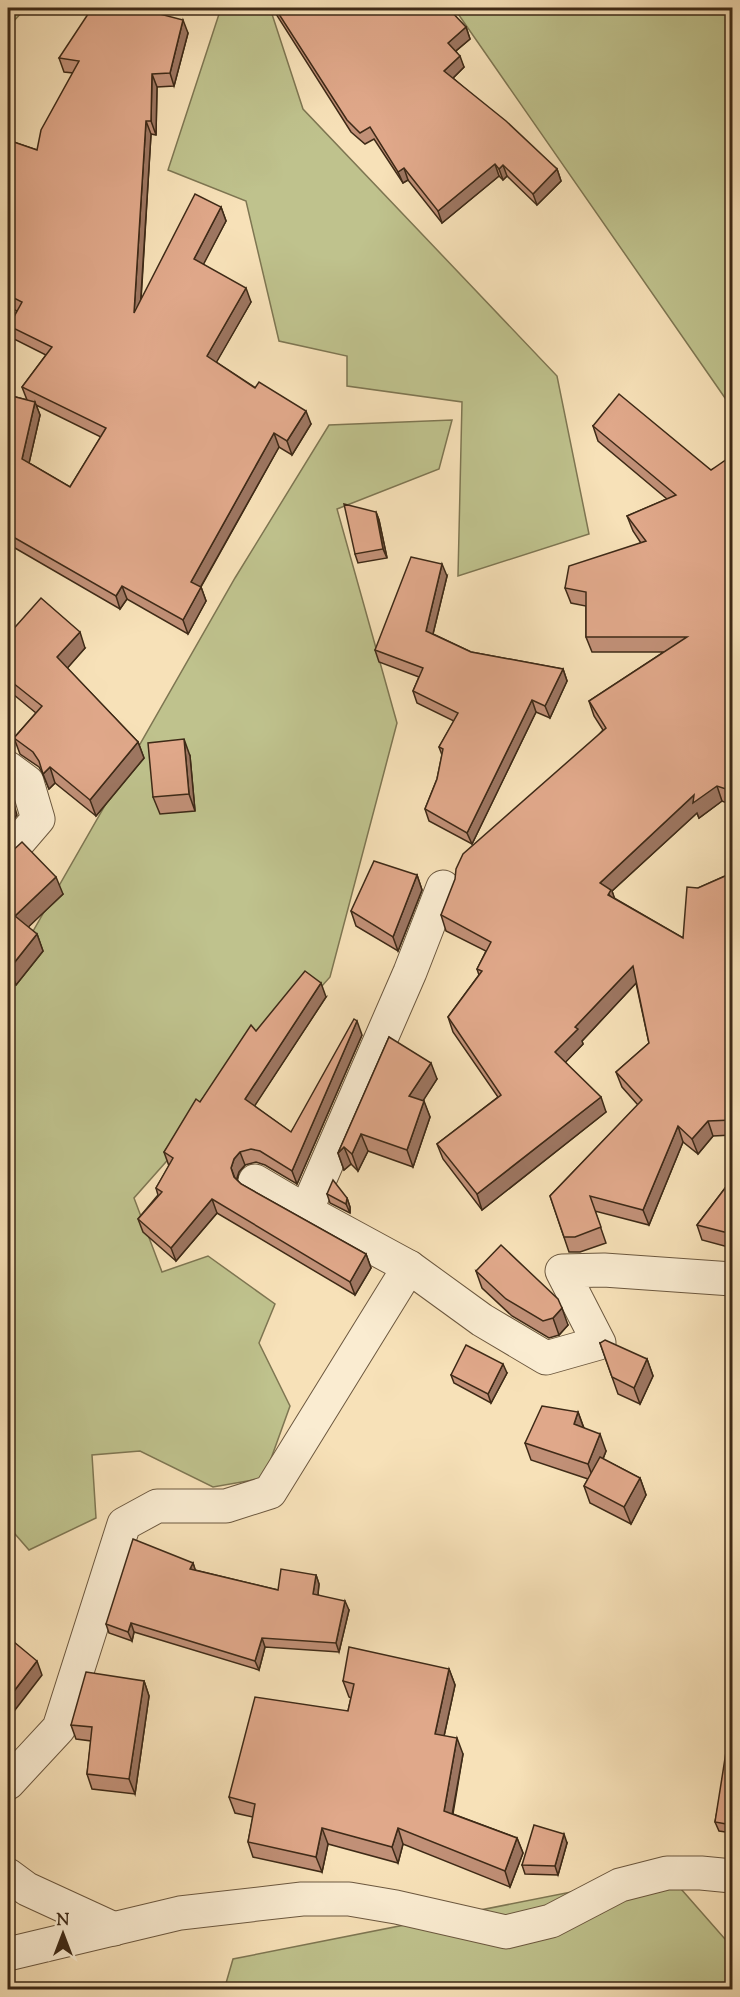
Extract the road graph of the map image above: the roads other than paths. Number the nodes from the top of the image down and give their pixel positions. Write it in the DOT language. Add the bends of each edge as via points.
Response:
graph roads {
  1 [pos="8,768"];
  2 [pos="8,854"];
  3 [pos="443,887"];
  4 [pos="255,1181"];
  5 [pos="306,1211"];
  6 [pos="409,1267"];
  7 [pos="732,1281"];
  8 [pos="8,1783"];
  9 [pos="8,1875"];
  10 [pos="732,1876"];
  11 [pos="114,1929"];
  12 [pos="8,1954"];
  1 -- 2 [label="street" via="27,782 38,819"];
  3 -- 5 [label="street"];
  4 -- 5 [label="street"];
  5 -- 6 [label="street"];
  6 -- 7 [label="street" via="482,1320 546,1358 599,1343 562,1271 604,1270"];
  6 -- 8 [label="street" via="270,1492 226,1506 157,1506 124,1524 59,1728"];
  9 -- 11 [label="street" via="27,1889"];
  10 -- 11 [label="street" via="667,1873 620,1885 551,1921 506,1932 349,1899 302,1899 180,1913"];
  11 -- 12 [label="street"];
}
